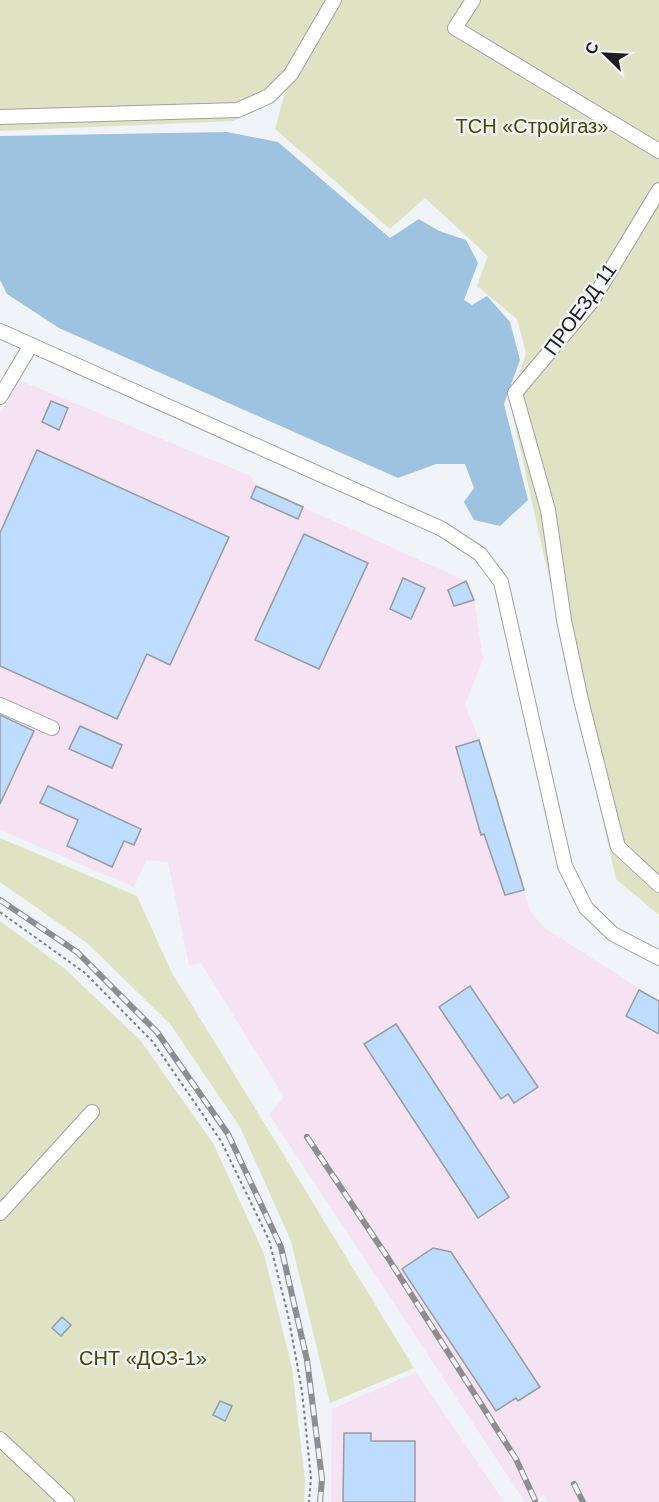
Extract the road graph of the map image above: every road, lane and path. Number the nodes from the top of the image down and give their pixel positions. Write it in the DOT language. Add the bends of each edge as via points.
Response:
graph roads {
  1 [pos="334,0"];
  2 [pos="473,0"];
  3 [pos="0,117"];
  4 [pos="659,151"];
  5 [pos="659,190"];
  6 [pos="0,331"];
  7 [pos="31,345"];
  8 [pos="0,397"];
  9 [pos="0,705"];
  10 [pos="52,728"];
  11 [pos="659,885"];
  12 [pos="0,912"];
  13 [pos="659,958"];
  14 [pos="92,1112"];
  15 [pos="0,1214"];
  16 [pos="0,1439"];
  17 [pos="67,1502"];
  18 [pos="309,1502"];
  1 -- 3 [label="street" via="291,74 269,96 238,110"];
  2 -- 4 [label="street" via="455,28"];
  5 -- 11 [label="street, ПРОЕЗД 11" via="592,301 515,393 548,510 564,620 618,847"];
  6 -- 7 [label="street"];
  7 -- 8 [label="street"];
  7 -- 13 [label="street" via="442,529 480,554 501,582 565,866 586,908 614,934"];
  9 -- 10 [label="street"];
  12 -- 18 [label="path" via="85,973 153,1042 221,1141 269,1240 288,1315 302,1391 311,1478"];
  14 -- 15 [label="street"];
  16 -- 17 [label="street"];
}
